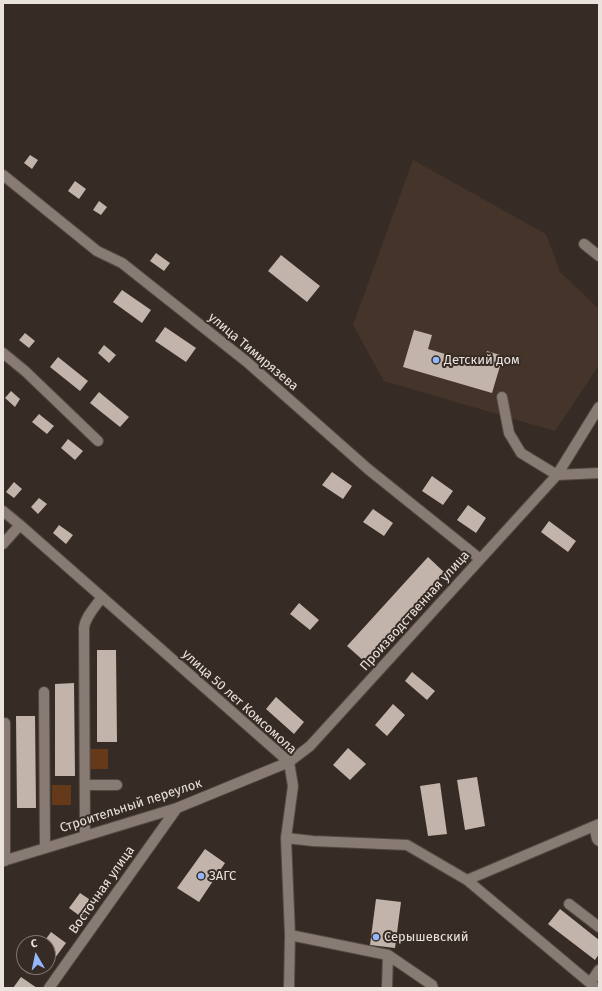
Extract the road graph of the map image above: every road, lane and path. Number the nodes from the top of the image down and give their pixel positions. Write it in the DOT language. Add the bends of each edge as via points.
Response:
graph roads {
  1 [pos="3,175"];
  2 [pos="584,244"];
  3 [pos="599,256"];
  4 [pos="3,353"];
  5 [pos="502,397"];
  6 [pos="599,407"];
  7 [pos="98,441"];
  8 [pos="599,473"];
  9 [pos="557,474"];
  10 [pos="3,511"];
  11 [pos="20,525"];
  12 [pos="3,544"];
  13 [pos="480,559"];
  14 [pos="102,597"];
  15 [pos="44,692"];
  16 [pos="5,723"];
  17 [pos="288,762"];
  18 [pos="85,785"];
  19 [pos="117,785"];
  20 [pos="177,808"];
  21 [pos="596,825"];
  22 [pos="85,836"];
  23 [pos="286,838"];
  24 [pos="599,841"];
  25 [pos="45,848"];
  26 [pos="4,861"];
  27 [pos="467,880"];
  28 [pos="569,904"];
  29 [pos="599,927"];
  30 [pos="290,935"];
  31 [pos="388,955"];
  32 [pos="599,970"];
  33 [pos="593,985"];
  34 [pos="49,988"];
  35 [pos="289,988"];
  36 [pos="387,988"];
  37 [pos="433,988"];
  1 -- 13 [label="street, улица Тимирязева" via="97,251 122,263 241,357 368,469"];
  2 -- 3 [label="street"];
  4 -- 7 [label="street"];
  5 -- 9 [label="street" via="509,433 521,453"];
  6 -- 9 [label="street, Производственная улица"];
  8 -- 9 [label="street"];
  9 -- 13 [label="street, Производственная улица"];
  10 -- 11 [label="street, улица 50 лет Комсомола"];
  11 -- 12 [label="street"];
  11 -- 14 [label="street, улица 50 лет Комсомола"];
  13 -- 17 [label="street, Производственная улица" via="310,746"];
  14 -- 17 [label="street, улица 50 лет Комсомола"];
  14 -- 18 [label="street" via="84,623"];
  15 -- 25 [label="street"];
  16 -- 26 [label="street"];
  17 -- 20 [label="street, Строительный переулок"];
  17 -- 23 [label="street, улица 50 лет Комсомола" via="293,786"];
  18 -- 19 [label="street"];
  18 -- 22 [label="street"];
  20 -- 22 [label="street, Строительный переулок"];
  20 -- 34 [label="street, Восточная улица"];
  21 -- 24 [label="street" via="596,840"];
  21 -- 27 [label="street"];
  22 -- 25 [label="street, Строительный переулок"];
  23 -- 27 [label="street" via="407,845"];
  23 -- 30 [label="street, улица 50 лет Комсомола"];
  25 -- 26 [label="street, Строительный переулок"];
  27 -- 33 [label="street"];
  28 -- 29 [label="street"];
  30 -- 31 [label="street"];
  30 -- 35 [label="street, улица 50 лет Комсомола"];
  31 -- 36 [label="street"];
  31 -- 37 [label="street"];
  32 -- 33 [label="street"];
}
